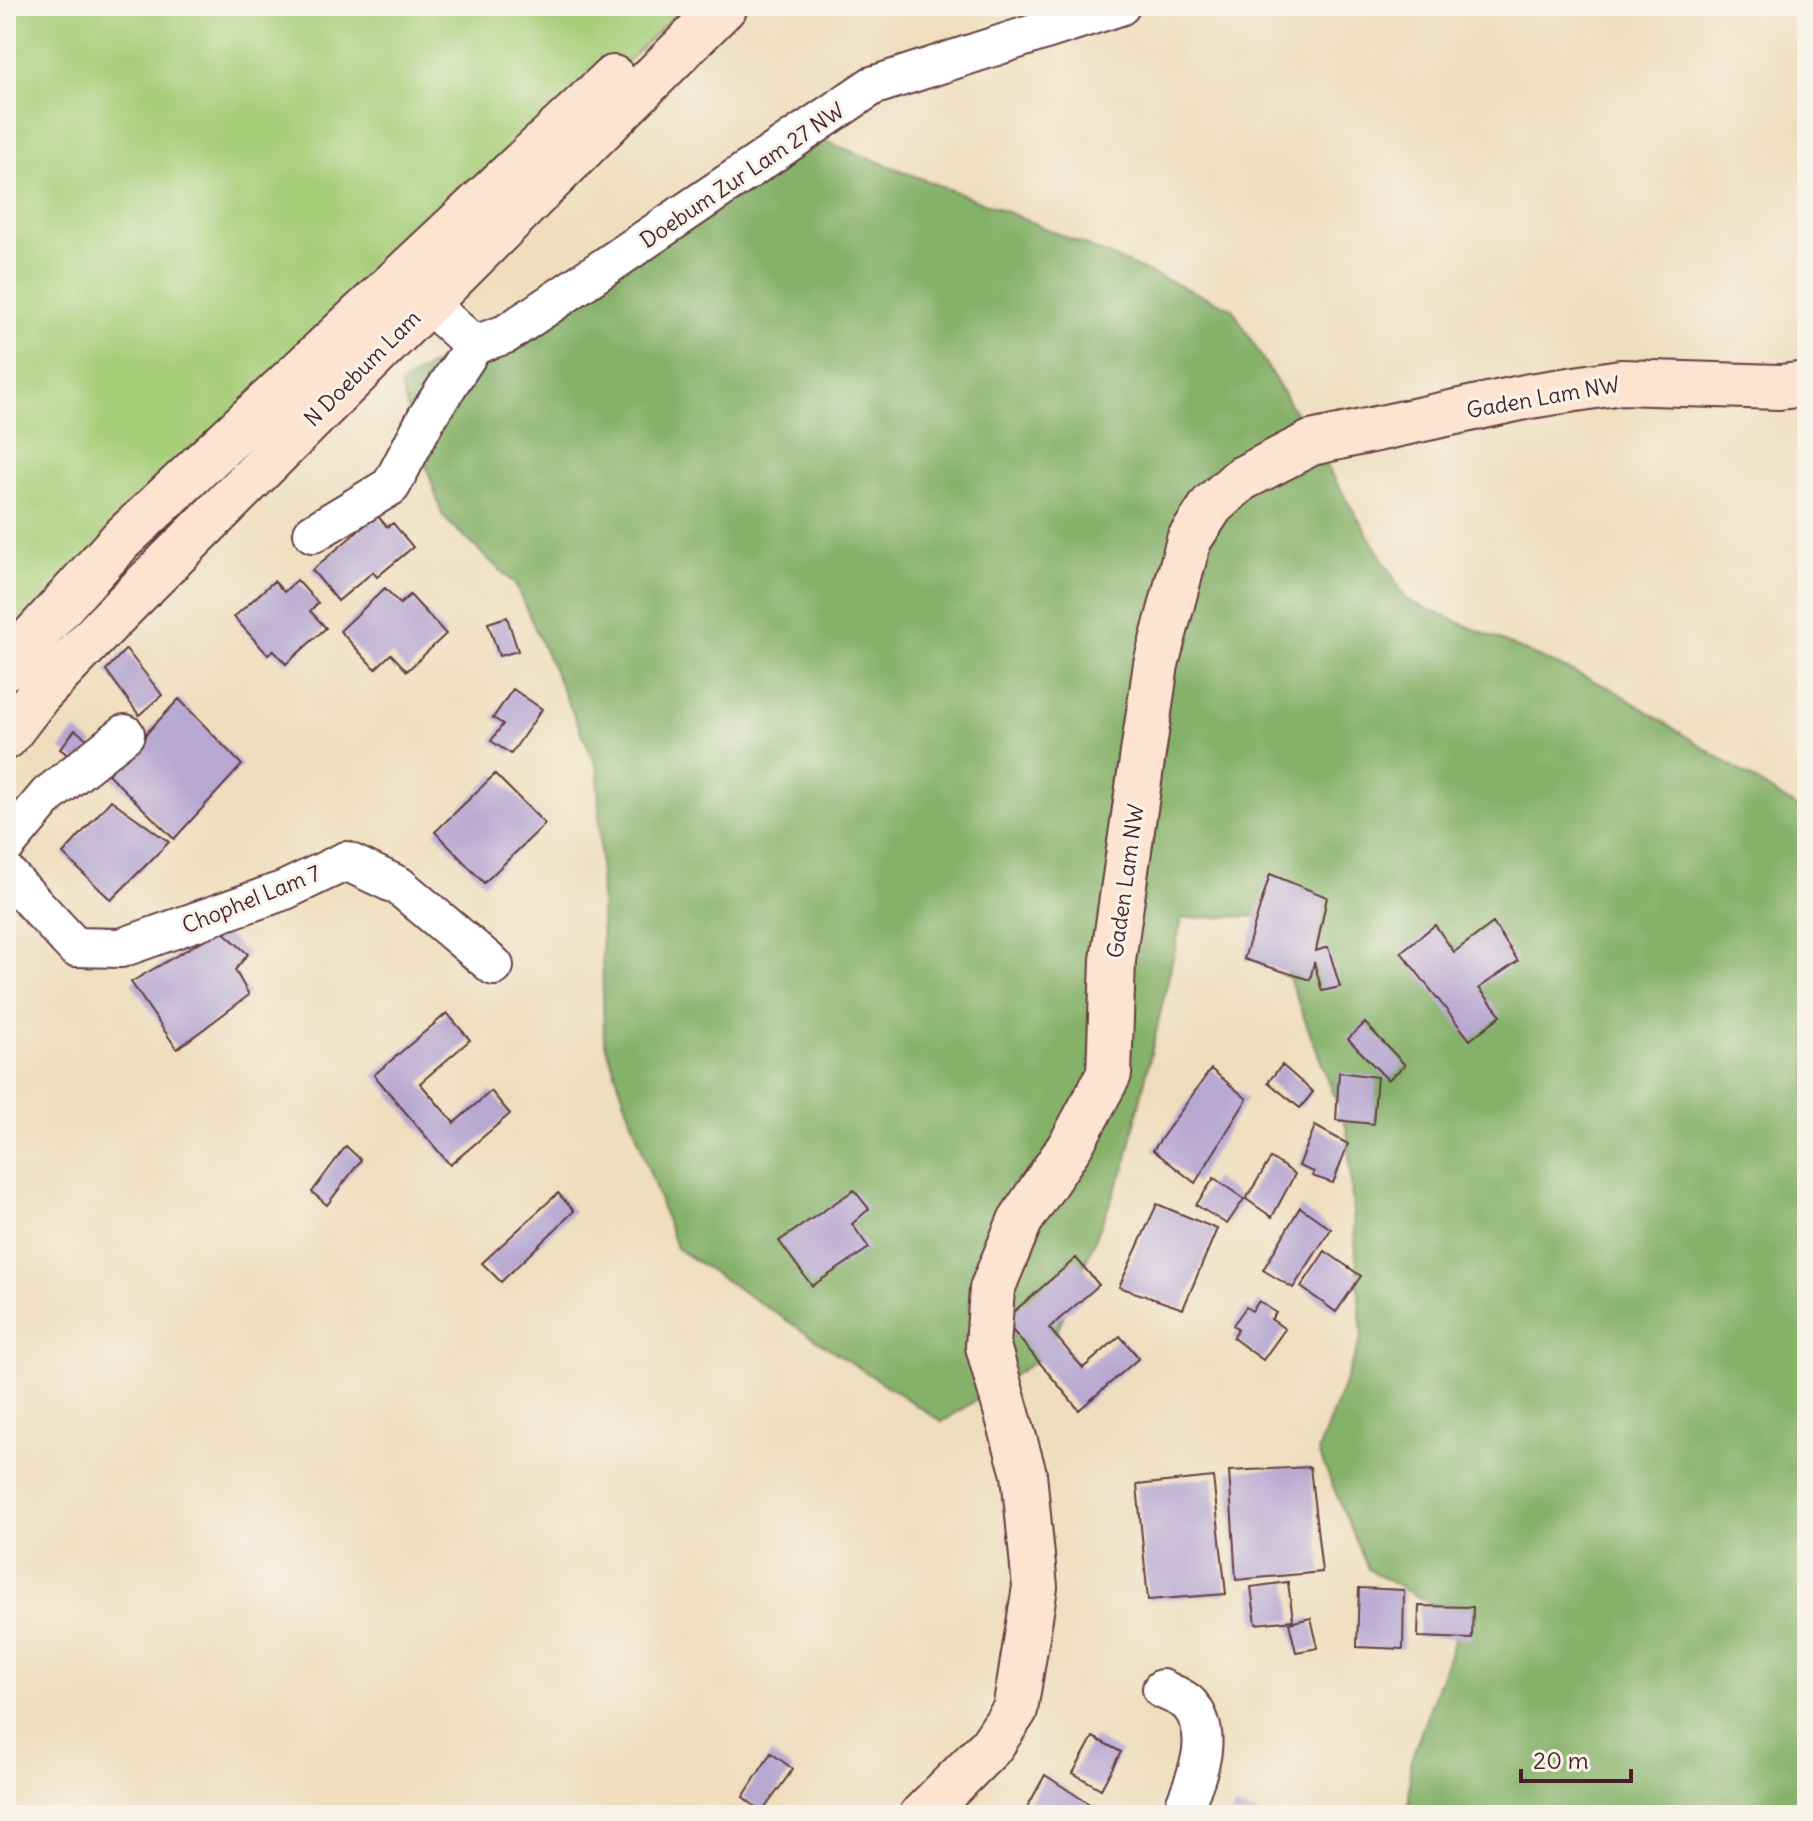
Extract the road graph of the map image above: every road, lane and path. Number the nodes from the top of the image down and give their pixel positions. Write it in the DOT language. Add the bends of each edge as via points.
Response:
graph roads {
  1 [pos="685,6"];
  2 [pos="725,6"];
  3 [pos="1120,6"];
  4 [pos="414,291"];
  5 [pos="474,345"];
  6 [pos="1807,384"];
  7 [pos="313,533"];
  8 [pos="6,667"];
  9 [pos="125,734"];
  10 [pos="6,737"];
  11 [pos="6,845"];
  12 [pos="6,873"];
  13 [pos="494,966"];
  14 [pos="1162,1689"];
  15 [pos="922,1815"];
  16 [pos="1181,1815"];
  1 -- 4 [label="main road, N Doebum Lam"];
  2 -- 4 [label="main road, N Doebum Lam"];
  3 -- 5 [label="street, Doebum Zur Lam 27 NW" via="872,86 506,334"];
  4 -- 5 [label="street"];
  4 -- 8 [label="main road, N Doebum Lam" via="121,540"];
  4 -- 10 [label="main road, N Doebum Lam" via="39,694"];
  5 -- 7 [label="street" via="391,486"];
  6 -- 15 [label="main road, Gaden Lam NW" via="1621,382 1311,443 1241,479 1212,505 1189,540 1156,664 1113,960 1109,1074 1072,1143 1020,1221 992,1289 988,1346 1024,1474 1035,1587 1015,1710 991,1746"];
  9 -- 11 [label="street" via="48,795"];
  12 -- 13 [label="street, Chophel Lam 7" via="75,947 121,948 285,890 346,861 399,886"];
  14 -- 16 [label="street" via="1189,1704 1204,1737"];
}
